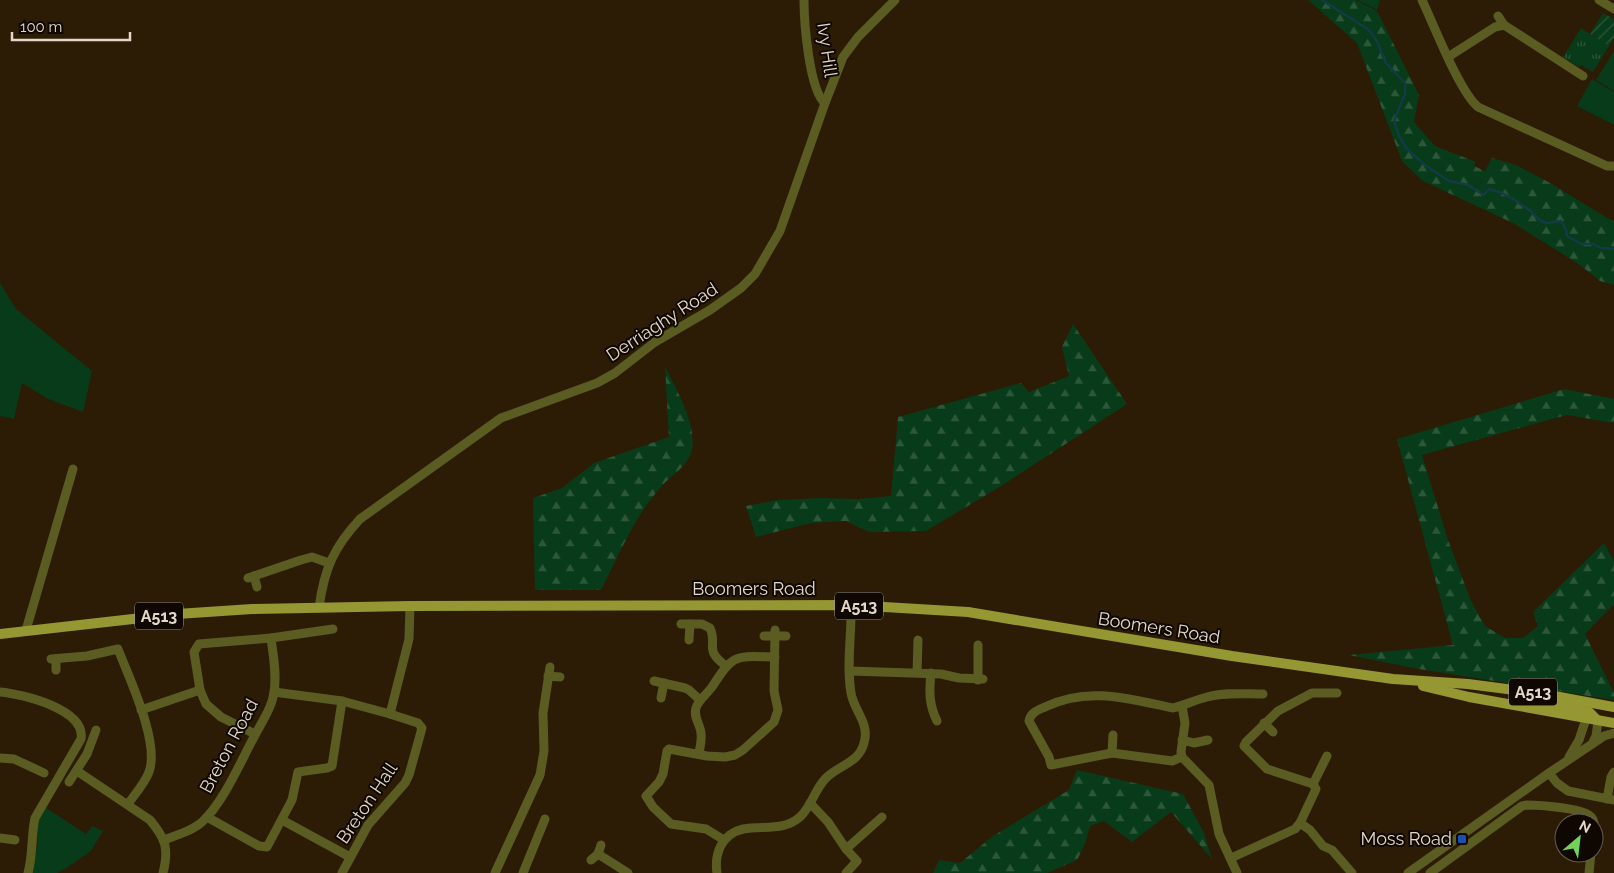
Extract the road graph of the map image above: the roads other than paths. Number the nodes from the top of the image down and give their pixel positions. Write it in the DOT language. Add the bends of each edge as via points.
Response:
graph roads {
  1 [pos="804,0"];
  2 [pos="895,0"];
  3 [pos="1422,0"];
  4 [pos="1599,0"];
  5 [pos="1614,9"];
  6 [pos="1498,16"];
  7 [pos="1504,25"];
  8 [pos="1448,57"];
  9 [pos="1583,76"];
  10 [pos="825,103"];
  11 [pos="1614,166"];
  12 [pos="73,470"];
  13 [pos="329,563"];
  14 [pos="257,587"];
  15 [pos="851,605"];
  16 [pos="410,606"];
  17 [pos="319,608"];
  18 [pos="26,630"];
  19 [pos="331,632"];
  20 [pos="775,633"];
  21 [pos="0,634"];
  22 [pos="764,636"];
  23 [pos="786,636"];
  24 [pos="271,638"];
  25 [pos="689,640"];
  26 [pos="918,640"];
  27 [pos="978,645"];
  28 [pos="775,657"];
  29 [pos="726,666"];
  30 [pos="56,670"];
  31 [pos="850,671"];
  32 [pos="917,673"];
  33 [pos="930,673"];
  34 [pos="560,677"];
  35 [pos="1393,679"];
  36 [pos="654,681"];
  37 [pos="664,683"];
  38 [pos="1498,688"];
  39 [pos="200,690"];
  40 [pos="0,692"];
  41 [pos="274,692"];
  42 [pos="1337,693"];
  43 [pos="1263,694"];
  44 [pos="661,698"];
  45 [pos="342,700"];
  46 [pos="700,700"];
  47 [pos="1597,704"];
  48 [pos="1182,706"];
  49 [pos="1614,707"];
  50 [pos="141,710"];
  51 [pos="390,714"];
  52 [pos="1587,716"];
  53 [pos="937,721"];
  54 [pos="1598,721"];
  55 [pos="1264,723"];
  56 [pos="1614,724"];
  57 [pos="96,730"];
  58 [pos="1273,732"];
  59 [pos="1614,733"];
  60 [pos="255,734"];
  61 [pos="1113,735"];
  62 [pos="1182,740"];
  63 [pos="1208,740"];
  64 [pos="1591,745"];
  65 [pos="699,753"];
  66 [pos="1112,753"];
  67 [pos="1327,756"];
  68 [pos="0,758"];
  69 [pos="1182,758"];
  70 [pos="1564,763"];
  71 [pos="77,771"];
  72 [pos="1614,772"];
  73 [pos="44,773"];
  74 [pos="1549,773"];
  75 [pos="69,782"];
  76 [pos="1313,784"];
  77 [pos="1611,800"];
  78 [pos="810,803"];
  79 [pos="128,804"];
  80 [pos="1586,813"];
  81 [pos="207,817"];
  82 [pos="882,818"];
  83 [pos="545,819"];
  84 [pos="282,820"];
  85 [pos="1300,824"];
  86 [pos="0,838"];
  87 [pos="15,840"];
  88 [pos="164,840"];
  89 [pos="724,840"];
  90 [pos="846,848"];
  91 [pos="597,853"];
  92 [pos="350,858"];
  93 [pos="1231,858"];
  94 [pos="28,873"];
  95 [pos="163,873"];
  96 [pos="342,873"];
  97 [pos="495,873"];
  98 [pos="523,873"];
  99 [pos="628,873"];
  100 [pos="717,873"];
  101 [pos="846,873"];
  102 [pos="1237,873"];
  103 [pos="1352,873"];
  104 [pos="1408,873"];
  105 [pos="1430,873"];
  1 -- 10 [label="street, Ivy Hill" via="808,53 816,91"];
  2 -- 10 [label="street, Derriaghy Road" via="858,37 844,57"];
  3 -- 8 [label="street"];
  4 -- 5 [label="street"];
  6 -- 7 [label="street"];
  7 -- 8 [label="street" via="1495,27"];
  7 -- 9 [label="street"];
  8 -- 11 [label="street" via="1471,101 1478,107 1607,166"];
  10 -- 13 [label="street, Derriaghy Road" via="780,230 755,274 741,288 598,382 501,418 360,519 345,535"];
  12 -- 18 [label="street"];
  13 -- 14 [label="street" via="312,557 301,560 251,577"];
  13 -- 17 [label="street, Derriaghy Road"];
  15 -- 16 [label="main road, Boomers Road / A513"];
  15 -- 31 [label="street"];
  15 -- 35 [label="main road, Boomers Road / A513" via="968,612 1223,655"];
  16 -- 17 [label="main road, Boomers Road / A513"];
  16 -- 51 [label="street" via="409,639"];
  17 -- 18 [label="main road, A513" via="177,614"];
  18 -- 21 [label="main road, A513"];
  19 -- 24 [label="street"];
  20 -- 22 [label="street"];
  20 -- 23 [label="street"];
  20 -- 28 [label="street"];
  24 -- 39 [label="street" via="199,644 194,652"];
  24 -- 41 [label="street, Breton Road"];
  25 -- 29 [label="street" via="685,624 702,624 710,628 712,653"];
  26 -- 32 [label="street"];
  27 -- 33 [label="street" via="974,656 981,680"];
  28 -- 29 [label="street" via="744,656"];
  28 -- 65 [label="street" via="774,691 778,710 774,722 735,755 725,757"];
  29 -- 46 [label="street"];
  30 -- 50 [label="street" via="54,659 118,649"];
  31 -- 32 [label="street"];
  31 -- 78 [label="street" via="852,698 865,728 864,742 854,759 826,777"];
  32 -- 33 [label="street"];
  33 -- 53 [label="street" via="930,708"];
  34 -- 97 [label="street" via="549,671 540,775"];
  35 -- 38 [label="main road, Boomers Road / A513"];
  35 -- 52 [label="main road, Boomers Road / A513" via="1469,697"];
  36 -- 37 [label="street"];
  37 -- 44 [label="street"];
  37 -- 46 [label="street" via="689,690"];
  38 -- 47 [label="main road, Boomers Road / A513"];
  38 -- 52 [label="main road, A513"];
  39 -- 50 [label="street"];
  39 -- 60 [label="street" via="214,712"];
  40 -- 94 [label="street" via="53,706 74,720 82,734 35,818"];
  41 -- 45 [label="street, Breton Hall"];
  41 -- 60 [label="street, Breton Road"];
  42 -- 55 [label="street" via="1312,692"];
  43 -- 48 [label="street" via="1221,694"];
  45 -- 51 [label="street, Breton Hall"];
  45 -- 84 [label="street" via="332,766 298,772 292,800"];
  46 -- 65 [label="street" via="696,708 702,736"];
  47 -- 49 [label="main road, A513"];
  47 -- 52 [label="street"];
  48 -- 62 [label="street" via="1186,723"];
  48 -- 66 [label="street" via="1173,708 1112,696 1087,695 1061,699 1033,712 1029,721 1051,764"];
  50 -- 79 [label="street" via="150,740 150,771"];
  51 -- 92 [label="street, Breton Hall" via="418,723 422,728 412,765 405,783 368,825"];
  52 -- 54 [label="main road, Boomers Road / A513"];
  52 -- 70 [label="street" via="1579,740"];
  54 -- 56 [label="main road, A513"];
  54 -- 64 [label="street"];
  55 -- 58 [label="street"];
  55 -- 76 [label="street" via="1244,746 1267,769"];
  57 -- 71 [label="street"];
  59 -- 64 [label="street"];
  60 -- 81 [label="street, Breton Road" via="232,779"];
  61 -- 66 [label="street"];
  62 -- 63 [label="street" via="1194,743"];
  62 -- 69 [label="street"];
  64 -- 70 [label="street"];
  65 -- 89 [label="street" via="669,749 663,774 647,794 647,799 671,824 706,829"];
  66 -- 69 [label="street" via="1172,761"];
  67 -- 76 [label="street"];
  68 -- 73 [label="street" via="14,759"];
  69 -- 93 [label="street" via="1209,785 1219,834"];
  70 -- 74 [label="street"];
  71 -- 75 [label="street"];
  71 -- 79 [label="street"];
  72 -- 77 [label="street"];
  74 -- 77 [label="street" via="1568,791"];
  74 -- 104 [label="street"];
  76 -- 85 [label="street" via="1316,789"];
  78 -- 89 [label="street" via="792,823 744,829"];
  78 -- 90 [label="street"];
  79 -- 88 [label="street" via="150,820"];
  80 -- 105 [label="street" via="1564,808 1522,806"];
  81 -- 84 [label="street" via="259,846 267,847"];
  81 -- 88 [label="street, Breton Road" via="191,830"];
  82 -- 90 [label="street"];
  83 -- 98 [label="street"];
  84 -- 92 [label="street"];
  85 -- 93 [label="street"];
  85 -- 103 [label="street" via="1310,830 1323,846 1332,850"];
  86 -- 87 [label="street"];
  88 -- 95 [label="street" via="166,859"];
  89 -- 100 [label="street" via="716,859"];
  90 -- 101 [label="street" via="857,861"];
  91 -- 99 [label="street"];
  92 -- 96 [label="street, Breton Hall"];
  93 -- 102 [label="street"];
}
